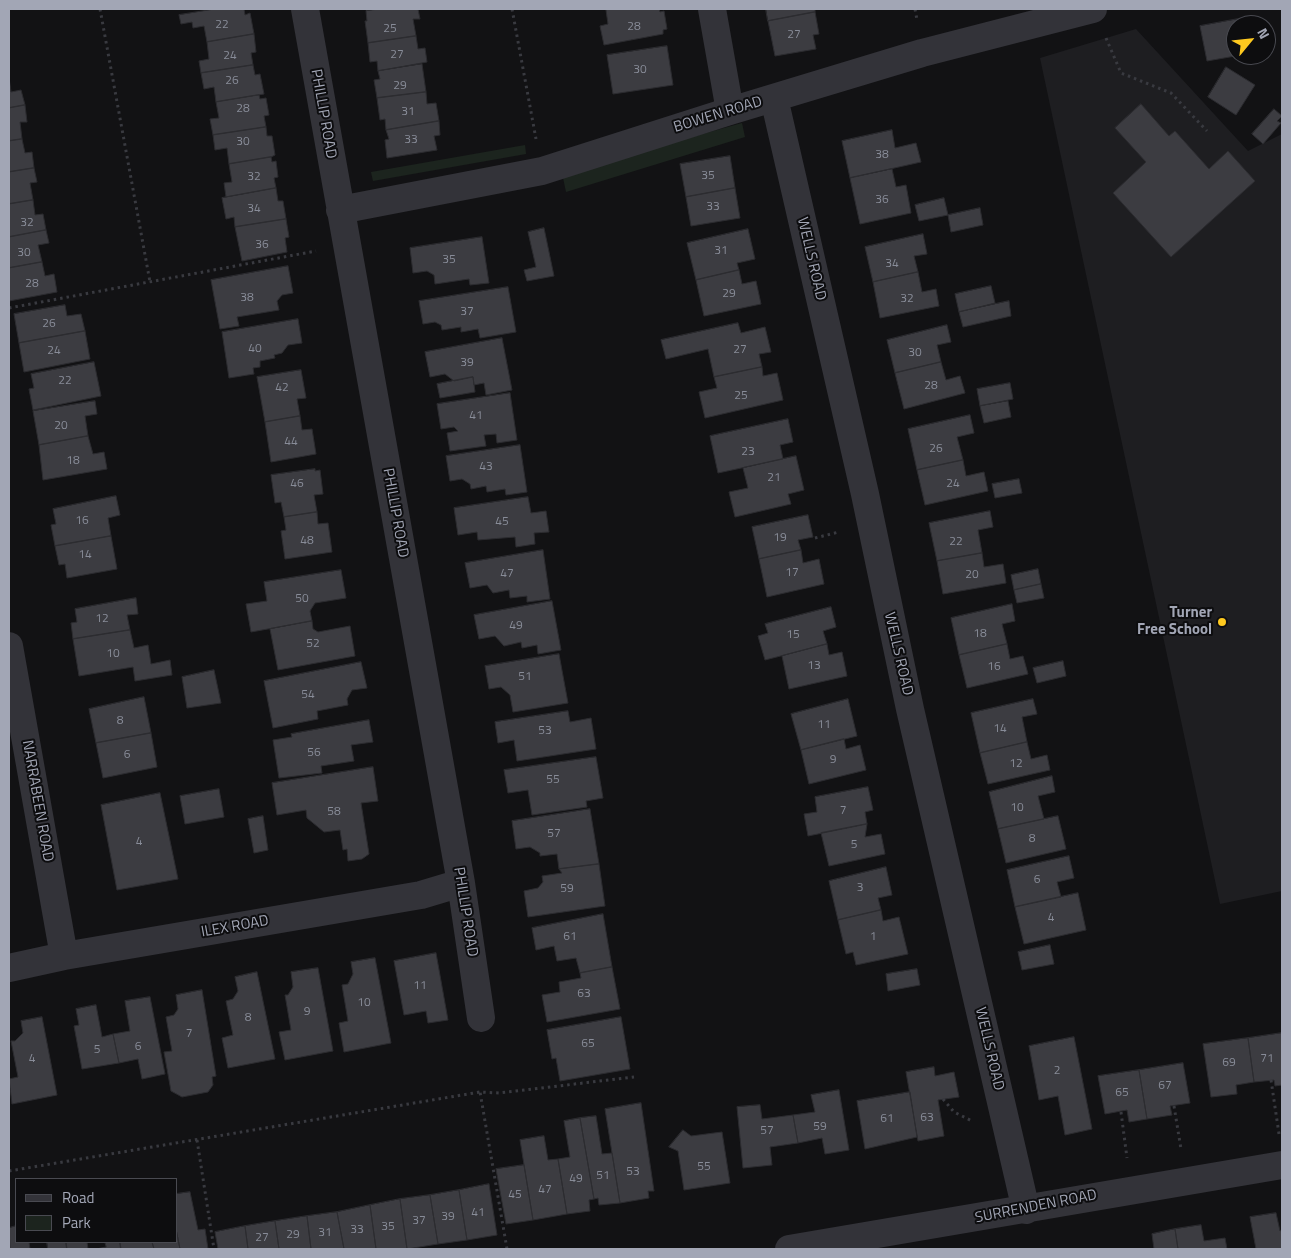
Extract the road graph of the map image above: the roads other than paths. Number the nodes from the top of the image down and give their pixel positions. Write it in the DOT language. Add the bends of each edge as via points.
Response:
graph roads {
  1 [pos="305,9"];
  2 [pos="712,9"];
  3 [pos="1099,21"];
  4 [pos="774,98"];
  5 [pos="730,111"];
  6 [pos="340,210"];
  7 [pos="9,646"];
  8 [pos="461,883"];
  9 [pos="64,956"];
  10 [pos="9,968"];
  11 [pos="481,1018"];
  12 [pos="1282,1165"];
  13 [pos="1026,1210"];
  14 [pos="789,1249"];
  1 -- 6 [label="street, PHILLIP ROAD"];
  2 -- 5 [label="street"];
  3 -- 4 [label="street, BOWEN ROAD" via="922,53"];
  4 -- 5 [label="street, BOWEN ROAD"];
  4 -- 13 [label="street, WELLS ROAD"];
  5 -- 6 [label="street, BOWEN ROAD" via="542,171"];
  6 -- 8 [label="street, PHILLIP ROAD"];
  7 -- 9 [label="street, NARRABEEN ROAD"];
  8 -- 9 [label="street, ILEX ROAD" via="421,895"];
  8 -- 11 [label="street, PHILLIP ROAD"];
  9 -- 10 [label="street, ILEX ROAD"];
  12 -- 13 [label="street, SURRENDEN ROAD"];
  13 -- 14 [label="street, SURRENDEN ROAD"];
}
